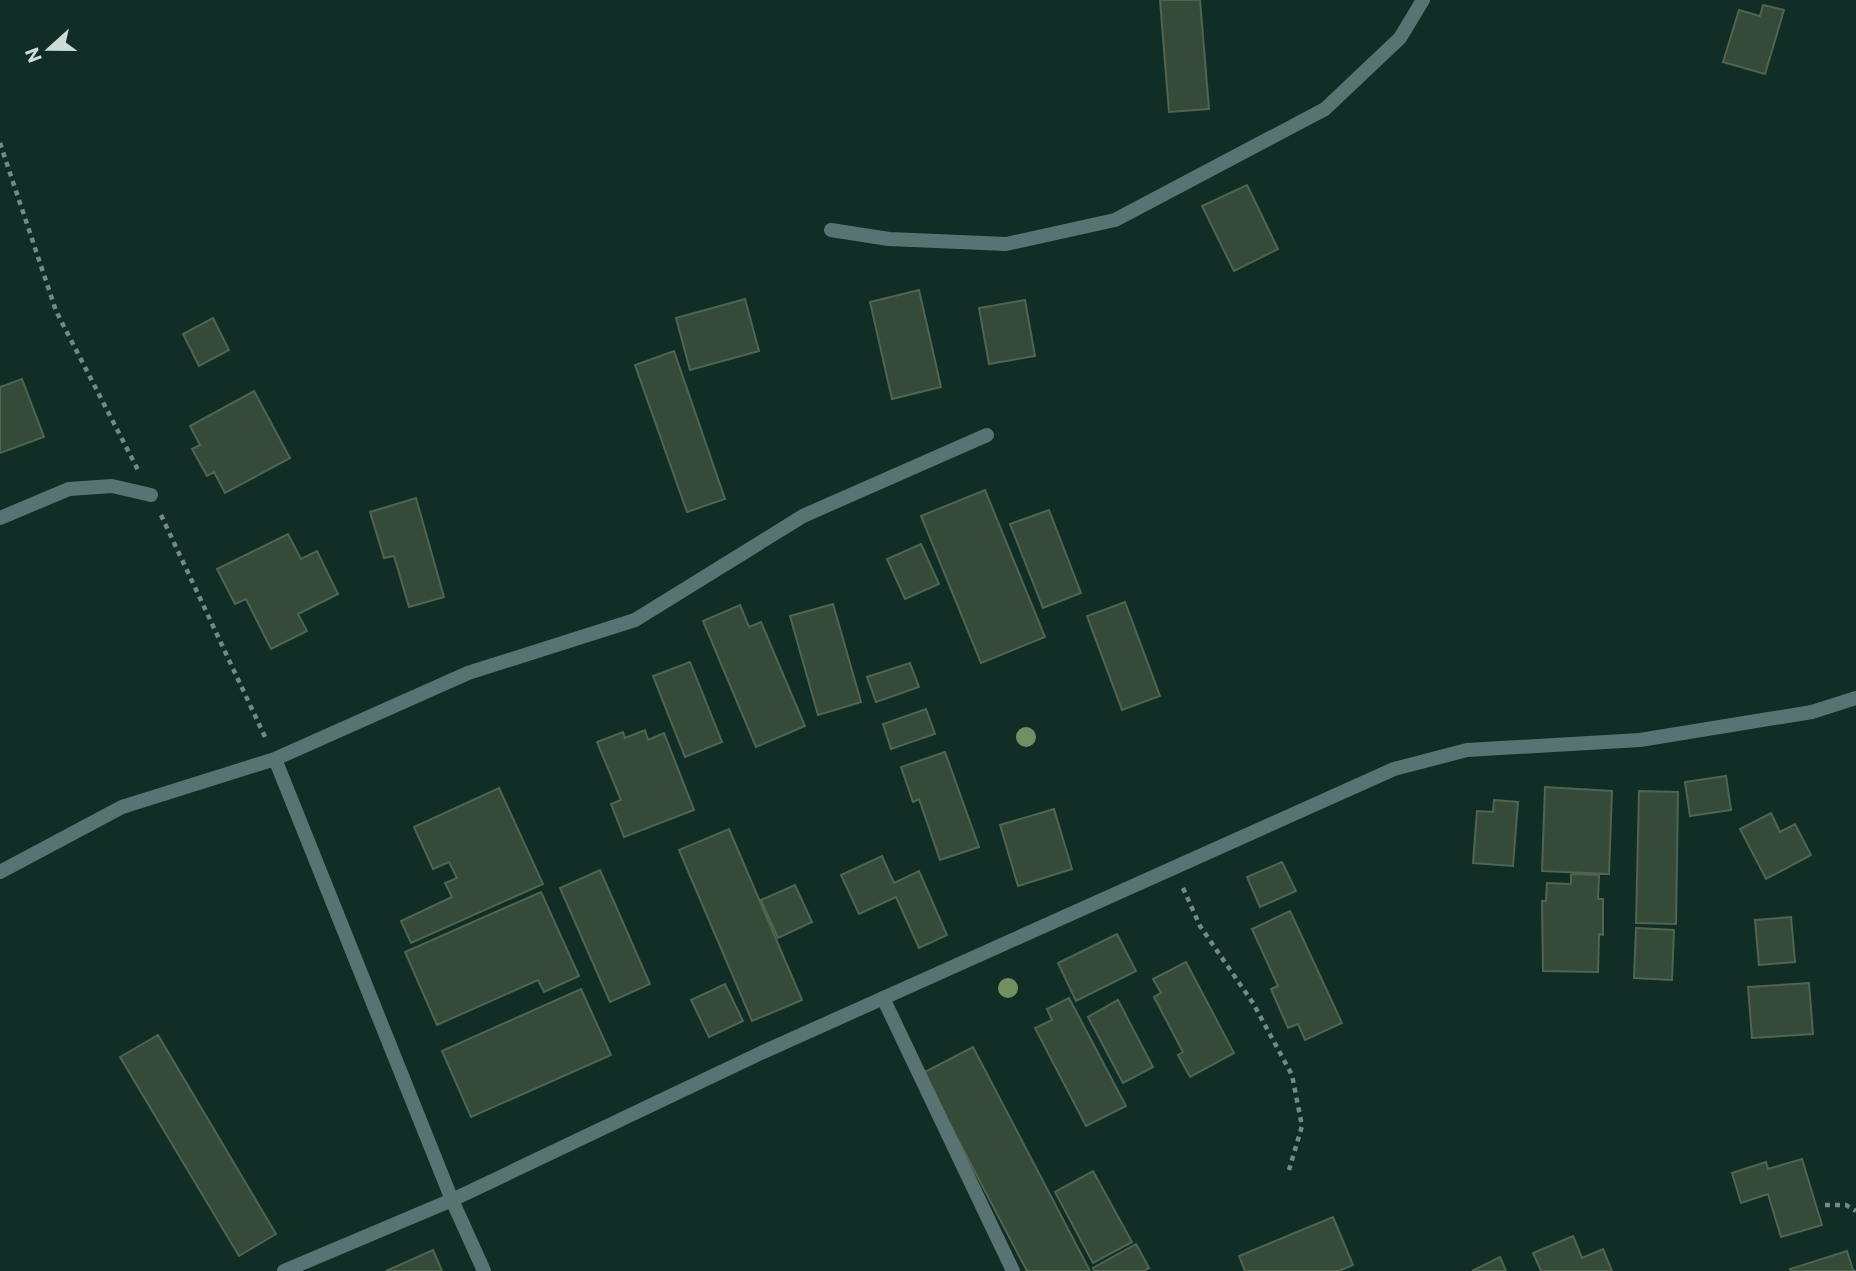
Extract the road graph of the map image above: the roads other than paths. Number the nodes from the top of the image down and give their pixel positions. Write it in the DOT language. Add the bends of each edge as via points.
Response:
graph roads {
  1 [pos="1423,0"];
  2 [pos="831,230"];
  3 [pos="987,435"];
  4 [pos="152,495"];
  5 [pos="0,518"];
  6 [pos="1856,698"];
  7 [pos="275,759"];
  8 [pos="0,872"];
  9 [pos="883,998"];
  10 [pos="452,1200"];
  11 [pos="284,1271"];
  12 [pos="484,1271"];
  13 [pos="1013,1271"];
  1 -- 2 [label="street" via="1400,38 1325,109 1115,220 1006,244 889,239"];
  3 -- 7 [label="street" via="803,516 635,620 468,673"];
  4 -- 5 [label="street" via="112,486 69,489"];
  6 -- 9 [label="street" via="1812,712 1640,740 1466,750 1394,769"];
  7 -- 8 [label="street" via="122,807"];
  7 -- 10 [label="street"];
  9 -- 10 [label="street"];
  9 -- 13 [label="street"];
  10 -- 11 [label="street"];
  10 -- 12 [label="street"];
}
